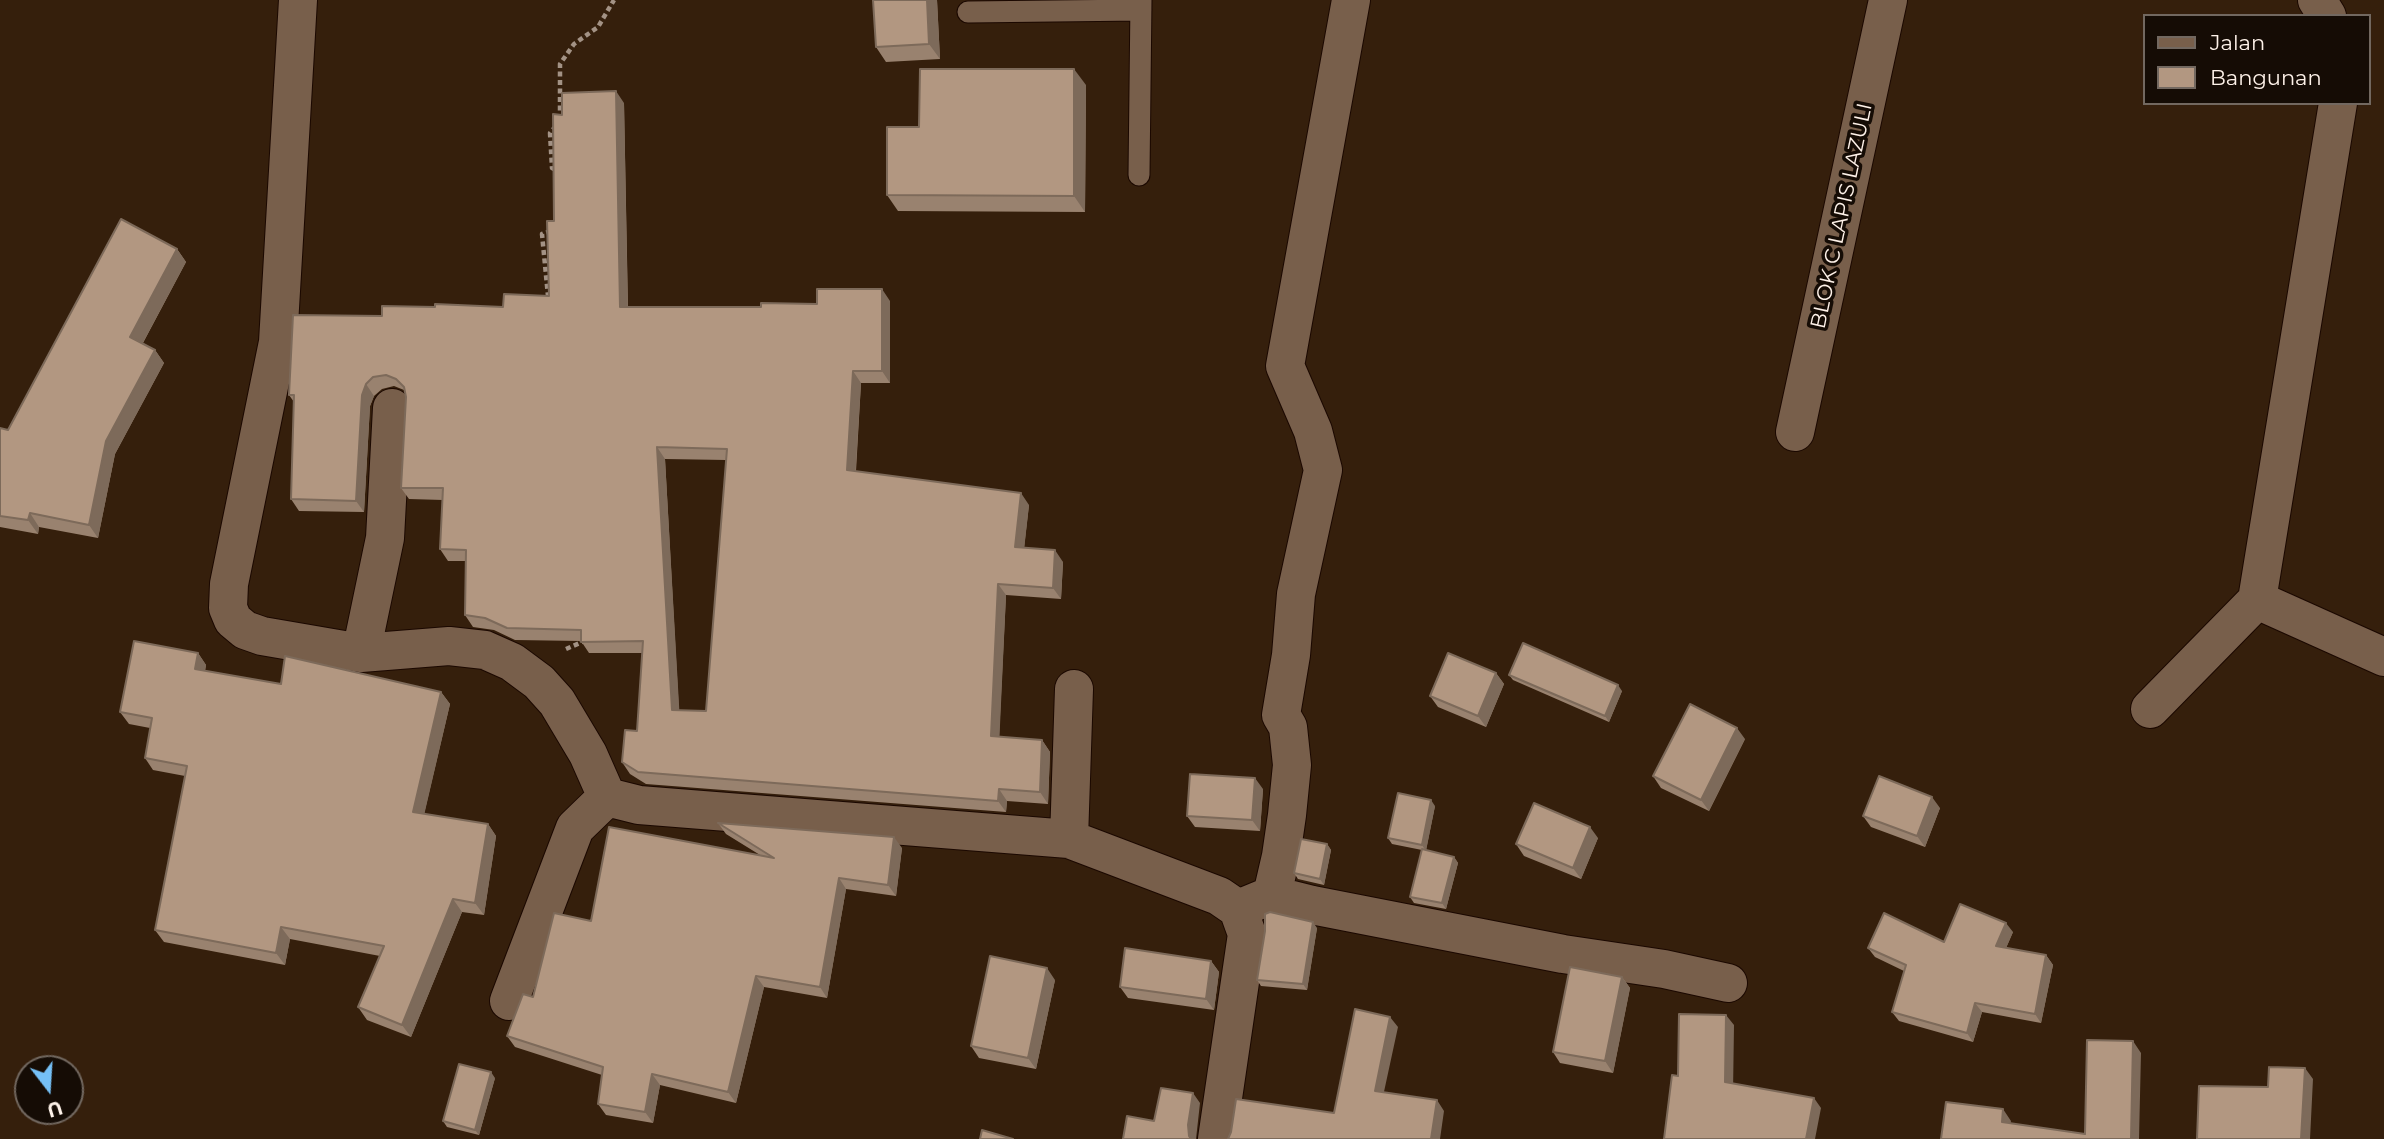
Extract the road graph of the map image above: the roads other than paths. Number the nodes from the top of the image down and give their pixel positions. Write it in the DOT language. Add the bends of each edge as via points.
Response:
graph roads {
  1 [pos="298,0"];
  2 [pos="1351,0"];
  3 [pos="1888,0"];
  4 [pos="1141,5"];
  5 [pos="968,12"];
  6 [pos="2338,105"];
  7 [pos="1139,175"];
  8 [pos="392,408"];
  9 [pos="1795,432"];
  10 [pos="2257,600"];
  11 [pos="361,653"];
  12 [pos="2384,657"];
  13 [pos="1074,689"];
  14 [pos="2150,709"];
  15 [pos="607,797"];
  16 [pos="1069,839"];
  17 [pos="1255,902"];
  18 [pos="1728,983"];
  19 [pos="509,1001"];
  20 [pos="1217,1139"];
  1 -- 11 [label="street" via="278,342 228,608 239,625 262,636"];
  2 -- 17 [label="street" via="1285,366 1313,431 1323,470 1296,594 1281,715 1288,727 1292,765 1281,856"];
  3 -- 9 [label="street, BLOK C LAPIS LAZULI"];
  4 -- 5 [label="lane"];
  4 -- 7 [label="lane"];
  6 -- 10 [label="street"];
  8 -- 11 [label="street" via="385,538"];
  10 -- 12 [label="street"];
  10 -- 14 [label="street"];
  11 -- 15 [label="street" via="449,646 485,650 512,662 557,702"];
  13 -- 16 [label="street"];
  15 -- 16 [label="street" via="639,805"];
  15 -- 19 [label="street" via="575,828"];
  16 -- 17 [label="street" via="1219,896"];
  17 -- 18 [label="street" via="1312,905"];
  17 -- 20 [label="street"];
}
